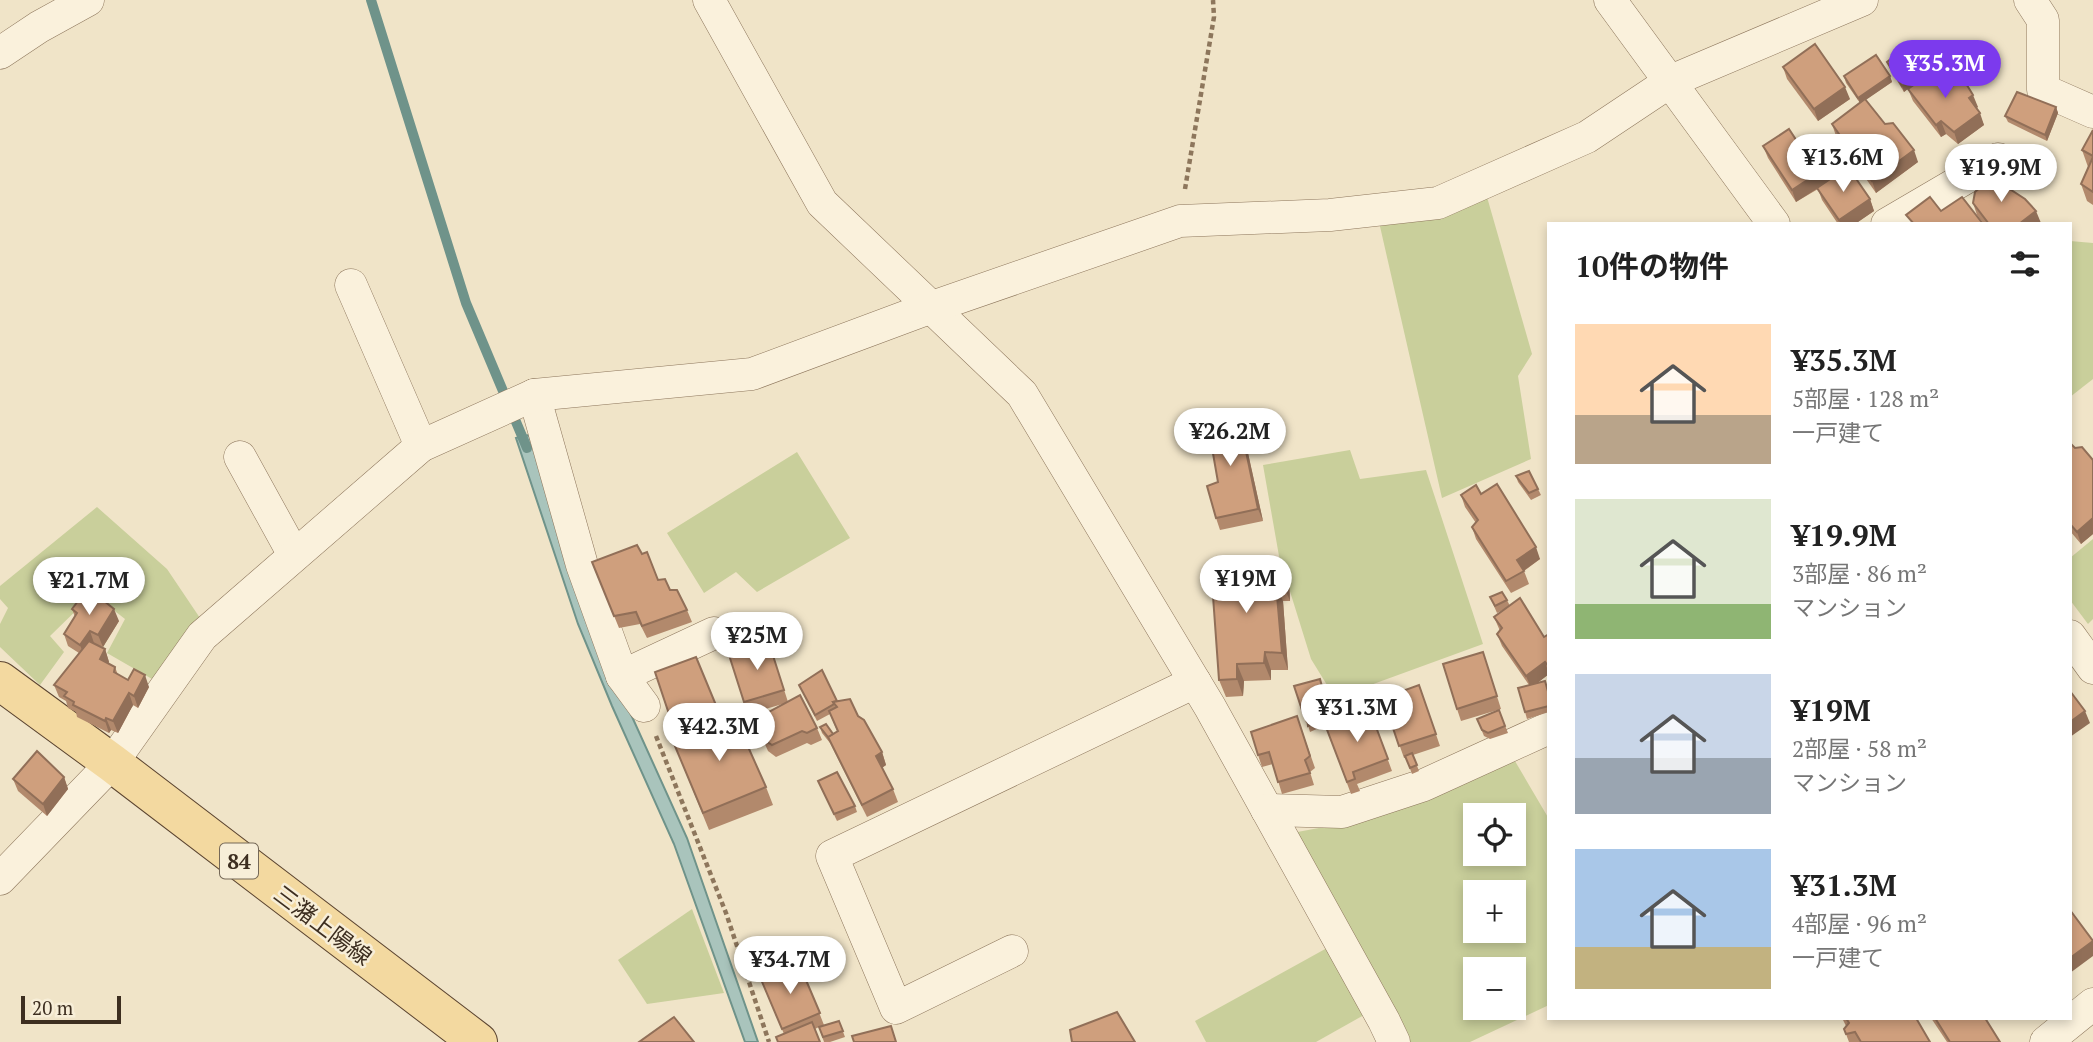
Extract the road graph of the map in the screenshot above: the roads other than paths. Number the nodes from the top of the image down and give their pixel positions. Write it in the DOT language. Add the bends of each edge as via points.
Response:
graph roads {
  1 [pos="88,0"];
  2 [pos="709,0"];
  3 [pos="1611,0"];
  4 [pos="1862,0"];
  5 [pos="2030,0"];
  6 [pos="0,53"];
  7 [pos="1671,81"];
  8 [pos="2093,112"];
  9 [pos="1998,159"];
  10 [pos="1773,222"];
  11 [pos="1890,222"];
  12 [pos="351,285"];
  13 [pos="933,307"];
  14 [pos="534,395"];
  15 [pos="421,446"];
  16 [pos="240,457"];
  17 [pos="294,555"];
  18 [pos="714,634"];
  19 [pos="2072,639"];
  20 [pos="2093,668"];
  21 [pos="622,676"];
  22 [pos="0,681"];
  23 [pos="1195,682"];
  24 [pos="644,706"];
  25 [pos="1547,729"];
  26 [pos="112,763"];
  27 [pos="1267,810"];
  28 [pos="0,879"];
  29 [pos="1012,951"];
  30 [pos="2093,1003"];
  31 [pos="478,1042"];
  32 [pos="1394,1042"];
  33 [pos="2046,1042"];
  1 -- 6 [label="street"];
  2 -- 13 [label="street" via="822,203"];
  3 -- 7 [label="street"];
  4 -- 7 [label="street"];
  5 -- 8 [label="street" via="2043,20 2043,90"];
  7 -- 10 [label="street"];
  7 -- 13 [label="street" via="1587,137 1438,203 1330,215 1180,221"];
  9 -- 11 [label="street"];
  12 -- 15 [label="street"];
  13 -- 14 [label="street" via="752,374"];
  13 -- 23 [label="street" via="1022,394"];
  14 -- 15 [label="street"];
  14 -- 21 [label="street" via="582,565"];
  15 -- 17 [label="street"];
  16 -- 17 [label="street"];
  17 -- 26 [label="street" via="202,636"];
  18 -- 21 [label="street"];
  19 -- 20 [label="street"];
  21 -- 24 [label="street"];
  22 -- 26 [label="main road, 三潴上陽線 / 84"];
  23 -- 27 [label="street"];
  23 -- 29 [label="street" via="832,856 896,1008"];
  25 -- 27 [label="street" via="1424,785 1342,812"];
  26 -- 28 [label="street"];
  26 -- 31 [label="main road, 三潴上陽線 / 84"];
  27 -- 32 [label="street"];
  30 -- 33 [label="street"];
}
